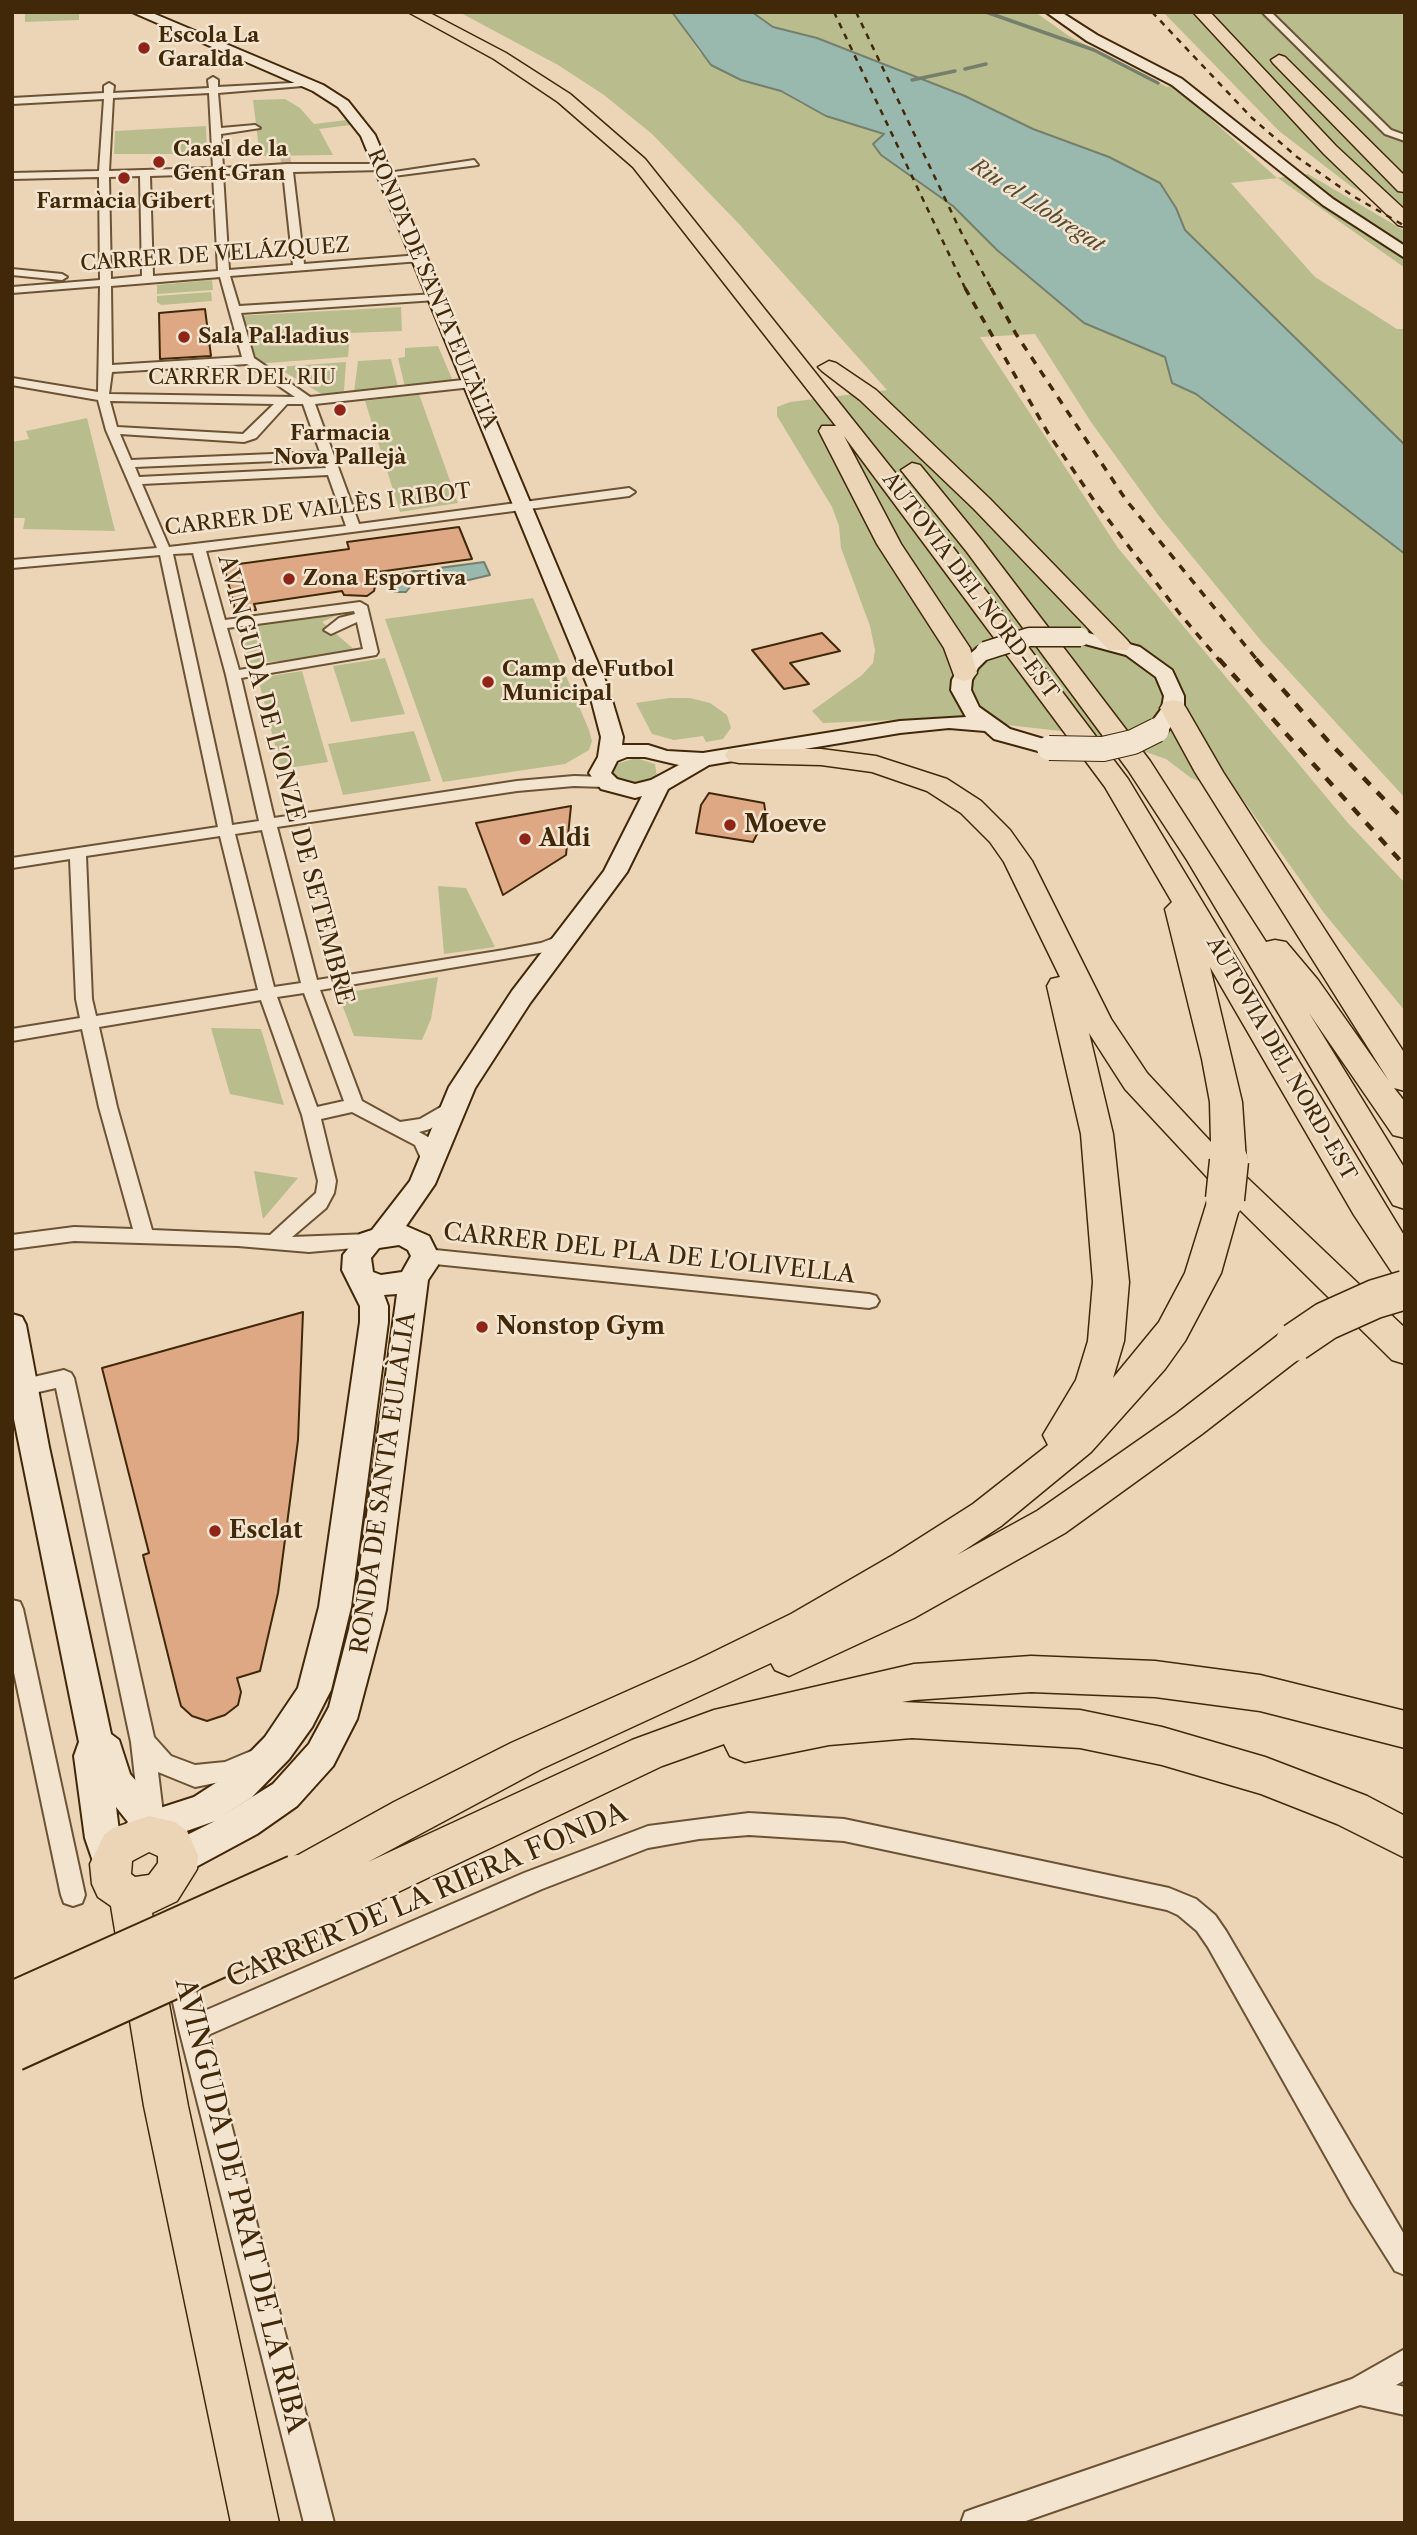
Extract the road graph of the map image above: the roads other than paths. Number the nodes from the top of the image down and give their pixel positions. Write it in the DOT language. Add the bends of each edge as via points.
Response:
graph roads {
  1 [pos="138,12"];
  2 [pos="416,12"];
  3 [pos="441,12"];
  4 [pos="1052,12"];
  5 [pos="1067,12"];
  6 [pos="1202,12"];
  7 [pos="1266,12"];
  8 [pos="1268,49"];
  9 [pos="302,81"];
  10 [pos="1177,82"];
  11 [pos="213,86"];
  12 [pos="12,90"];
  13 [pos="109,91"];
  14 [pos="12,102"];
  15 [pos="255,128"];
  16 [pos="216,131"];
  17 [pos="1405,138"];
  18 [pos="474,163"];
  19 [pos="287,169"];
  20 [pos="384,170"];
  21 [pos="220,171"];
  22 [pos="145,173"];
  23 [pos="104,174"];
  24 [pos="672,174"];
  25 [pos="12,176"];
  26 [pos="1405,187"];
  27 [pos="1313,189"];
  28 [pos="689,193"];
  29 [pos="1405,221"];
  30 [pos="1405,244"];
  31 [pos="1405,253"];
  32 [pos="420,258"];
  33 [pos="743,259"];
  34 [pos="299,268"];
  35 [pos="12,272"];
  36 [pos="224,273"];
  37 [pos="148,279"];
  38 [pos="62,282"];
  39 [pos="104,282"];
  40 [pos="12,290"];
  41 [pos="436,297"];
  42 [pos="234,310"];
  43 [pos="249,360"];
  44 [pos="818,365"];
  45 [pos="106,369"];
  46 [pos="12,381"];
  47 [pos="472,383"];
  48 [pos="103,397"];
  49 [pos="283,401"];
  50 [pos="308,401"];
  51 [pos="113,430"];
  52 [pos="329,455"];
  53 [pos="126,464"];
  54 [pos="334,471"];
  55 [pos="134,481"];
  56 [pos="629,492"];
  57 [pos="523,507"];
  58 [pos="354,529"];
  59 [pos="198,548"];
  60 [pos="163,549"];
  61 [pos="12,564"];
  62 [pos="362,606"];
  63 [pos="219,625"];
  64 [pos="331,630"];
  65 [pos="1118,645"];
  66 [pos="233,675"];
  67 [pos="963,682"];
  68 [pos="598,687"];
  69 [pos="1165,719"];
  70 [pos="987,725"];
  71 [pos="900,727"];
  72 [pos="739,755"];
  73 [pos="660,767"];
  74 [pos="609,774"];
  75 [pos="639,818"];
  76 [pos="268,824"];
  77 [pos="226,830"];
  78 [pos="78,853"];
  79 [pos="12,863"];
  80 [pos="1169,868"];
  81 [pos="1217,887"];
  82 [pos="1044,915"];
  83 [pos="1311,930"];
  84 [pos="536,959"];
  85 [pos="311,988"];
  86 [pos="268,995"];
  87 [pos="89,1022"];
  88 [pos="12,1035"];
  89 [pos="1405,1042"];
  90 [pos="1405,1080"];
  91 [pos="354,1105"];
  92 [pos="453,1106"];
  93 [pos="311,1115"];
  94 [pos="1405,1127"];
  95 [pos="397,1128"];
  96 [pos="426,1172"];
  97 [pos="1405,1197"];
  98 [pos="144,1235"];
  99 [pos="12,1242"];
  100 [pos="274,1242"];
  101 [pos="309,1245"];
  102 [pos="368,1255"];
  103 [pos="420,1259"];
  104 [pos="1405,1265"];
  105 [pos="1405,1290"];
  106 [pos="869,1301"];
  107 [pos="12,1325"];
  108 [pos="1405,1350"];
  109 [pos="17,1389"];
  110 [pos="928,1554"];
  111 [pos="12,1609"];
  112 [pos="1405,1730"];
  113 [pos="96,1742"];
  114 [pos="143,1742"];
  115 [pos="277,1748"];
  116 [pos="1405,1838"];
  117 [pos="458,1843"];
  118 [pos="147,1858"];
  119 [pos="73,1895"];
  120 [pos="304,1895"];
  121 [pos="12,2007"];
  122 [pos="192,2029"];
  123 [pos="12,2047"];
  124 [pos="1405,2261"];
  125 [pos="1405,2363"];
  126 [pos="1360,2391"];
  127 [pos="1405,2401"];
  128 [pos="255,2523"];
  129 [pos="319,2523"];
  130 [pos="976,2523"];
  1 -- 9 [label="main road, RONDA DE SANTA EULÀLIA"];
  2 -- 44 [label="highway, AUTOVIA DEL NORD-EST" via="523,70 608,134"];
  3 -- 24 [label="highway" via="530,59 626,128"];
  4 -- 10 [label="main road" via="1091,38"];
  5 -- 10 [label="main road" via="1162,68"];
  6 -- 29 [label="highway" via="1330,150"];
  7 -- 17 [label="street" via="1388,132"];
  8 -- 26 [label="highway"];
  9 -- 11 [label="street"];
  9 -- 11 [label="street"];
  9 -- 20 [label="main road, RONDA DE SANTA EULÀLIA" via="335,98 355,117"];
  10 -- 27 [label="main road"];
  11 -- 13 [label="street"];
  11 -- 16 [label="street"];
  12 -- 13 [label="street"];
  13 -- 14 [label="street"];
  13 -- 23 [label="street"];
  15 -- 16 [label="street"];
  16 -- 21 [label="street"];
  18 -- 20 [label="street"];
  19 -- 20 [label="street"];
  19 -- 21 [label="street"];
  19 -- 34 [label="street"];
  20 -- 32 [label="main road, RONDA DE SANTA EULÀLIA"];
  21 -- 22 [label="street"];
  21 -- 36 [label="street"];
  22 -- 23 [label="street"];
  22 -- 37 [label="street"];
  23 -- 25 [label="street"];
  23 -- 39 [label="street"];
  27 -- 30 [label="main road"];
  27 -- 31 [label="main road"];
  28 -- 33 [label="highway"];
  32 -- 34 [label="street, CARRER DE VELÁZQUEZ"];
  32 -- 41 [label="main road, RONDA DE SANTA EULÀLIA"];
  34 -- 36 [label="street, CARRER DE VELÁZQUEZ"];
  35 -- 38 [label="street"];
  36 -- 37 [label="street, CARRER DE VELÁZQUEZ"];
  36 -- 42 [label="street"];
  37 -- 39 [label="street, CARRER DE VELÁZQUEZ"];
  38 -- 39 [label="street, CARRER DE VELÁZQUEZ"];
  38 -- 40 [label="street, CARRER DE VELÁZQUEZ"];
  39 -- 45 [label="street"];
  41 -- 42 [label="street"];
  41 -- 47 [label="main road, RONDA DE SANTA EULÀLIA"];
  42 -- 43 [label="street"];
  43 -- 45 [label="street"];
  43 -- 50 [label="street"];
  44 -- 65 [label="highway" via="867,395 982,504"];
  44 -- 67 [label="highway" via="824,419 872,512 957,648"];
  44 -- 80 [label="highway, AUTOVIA DEL NORD-EST" via="1118,785"];
  44 -- 81 [label="highway, AUTOVIA DEL NORD-EST" via="975,547 1140,767"];
  45 -- 48 [label="street"];
  46 -- 48 [label="street, CARRER DEL RIU"];
  47 -- 50 [label="street, CARRER DEL RIU"];
  47 -- 57 [label="main road, RONDA DE SANTA EULÀLIA"];
  48 -- 49 [label="street, CARRER DEL RIU"];
  48 -- 51 [label="street"];
  49 -- 50 [label="street, CARRER DEL RIU"];
  49 -- 51 [label="street" via="244,438"];
  50 -- 52 [label="street"];
  51 -- 53 [label="street"];
  52 -- 53 [label="street"];
  52 -- 54 [label="street"];
  53 -- 55 [label="street"];
  54 -- 55 [label="street"];
  54 -- 58 [label="street"];
  55 -- 60 [label="street"];
  56 -- 57 [label="street, CARRER DE VALLÈS I RIBOT"];
  57 -- 58 [label="street, CARRER DE VALLÈS I RIBOT"];
  57 -- 68 [label="main road, RONDA DE SANTA EULÀLIA"];
  58 -- 59 [label="street, CARRER DE VALLÈS I RIBOT"];
  59 -- 60 [label="street, CARRER DE VALLÈS I RIBOT"];
  59 -- 63 [label="street, AVINGUDA DE L'ONZE DE SETEMBRE"];
  60 -- 61 [label="street, CARRER DE VALLÈS I RIBOT"];
  60 -- 77 [label="street"];
  62 -- 63 [label="street" via="343,604"];
  62 -- 64 [label="street"];
  62 -- 66 [label="street" via="371,652"];
  63 -- 66 [label="street, AVINGUDA DE L'ONZE DE SETEMBRE"];
  65 -- 67 [label="main road, bridge" via="1081,636 1029,637 985,651"];
  65 -- 69 [label="main road" via="1165,674 1174,696"];
  66 -- 76 [label="street, AVINGUDA DE L'ONZE DE SETEMBRE"];
  67 -- 70 [label="main road" via="970,710"];
  67 -- 71 [label="main road" via="950,707"];
  68 -- 73 [label="main road, RONDA DE SANTA EULÀLIA" via="623,731"];
  68 -- 74 [label="main road, RONDA DE SANTA EULÀLIA" via="612,737"];
  69 -- 70 [label="main road, bridge" via="1133,742 1104,749 1049,748 1014,739"];
  69 -- 83 [label="highway" via="1214,781"];
  70 -- 71 [label="main road" via="949,722"];
  71 -- 72 [label="main road"];
  72 -- 73 [label="main road"];
  72 -- 82 [label="highway" via="847,759 900,770 937,785 971,807 1000,836 1024,871"];
  73 -- 74 [label="main road" via="635,791"];
  73 -- 74 [label="main road" via="624,751"];
  73 -- 75 [label="main road, RONDA DE SANTA EULÀLIA"];
  74 -- 75 [label="main road"];
  74 -- 76 [label="street"];
  75 -- 84 [label="main road, RONDA DE SANTA EULÀLIA" via="623,859 567,938"];
  76 -- 77 [label="street"];
  76 -- 85 [label="street, AVINGUDA DE L'ONZE DE SETEMBRE"];
  77 -- 78 [label="street"];
  77 -- 86 [label="street"];
  78 -- 79 [label="street"];
  78 -- 87 [label="street"];
  80 -- 104 [label="highway, AUTOVIA DEL NORD-EST"];
  80 -- 110 [label="highway, bridge" via="1226,1102 1229,1161 1213,1246 1172,1331 1129,1388 1078,1442 987,1515"];
  81 -- 94 [label="highway" via="1307,987"];
  81 -- 97 [label="highway, AUTOVIA DEL NORD-EST"];
  82 -- 108 [label="highway" via="1096,1020 1136,1081 1198,1148"];
  82 -- 110 [label="highway" via="1097,1134 1111,1282 1106,1341 1073,1423 1015,1481"];
  83 -- 89 [label="highway"];
  83 -- 90 [label="highway"];
  84 -- 85 [label="street"];
  84 -- 92 [label="main road, RONDA DE SANTA EULÀLIA"];
  85 -- 86 [label="street"];
  85 -- 91 [label="street, AVINGUDA DE L'ONZE DE SETEMBRE"];
  86 -- 87 [label="street"];
  86 -- 93 [label="street"];
  87 -- 88 [label="street"];
  87 -- 98 [label="street"];
  91 -- 93 [label="street"];
  91 -- 95 [label="street"];
  92 -- 95 [label="street" via="424,1125"];
  92 -- 96 [label="main road, RONDA DE SANTA EULÀLIA"];
  93 -- 100 [label="street" via="327,1181 325,1193"];
  95 -- 96 [label="street" via="422,1141"];
  96 -- 102 [label="main road, RONDA DE SANTA EULÀLIA"];
  96 -- 103 [label="main road, RONDA DE SANTA EULÀLIA"];
  98 -- 99 [label="street" via="74,1234"];
  98 -- 100 [label="street"];
  100 -- 101 [label="street"];
  101 -- 102 [label="street"];
  101 -- 102 [label="street"];
  102 -- 103 [label="main road" via="403,1235"];
  102 -- 103 [label="main road" via="391,1286"];
  102 -- 115 [label="main road, RONDA DE SANTA EULÀLIA" via="374,1322 330,1636 314,1690"];
  103 -- 106 [label="street, CARRER DEL PLA DE L'OLIVELLA"];
  103 -- 118 [label="main road, RONDA DE SANTA EULÀLIA" via="370,1610 345,1709 321,1755 285,1795 245,1823 197,1847"];
  105 -- 120 [label="highway, bridge" via="1326,1321 1123,1472 999,1553 858,1627 617,1735"];
  107 -- 109 [label="main road"];
  109 -- 113 [label="main road"];
  109 -- 114 [label="street, AVINGUDA DE PRAT DE LA RIBA" via="64,1378"];
  110 -- 120 [label="highway" via="805,1626 710,1674 526,1756 409,1816"];
  111 -- 119 [label="street"];
  112 -- 117 [label="highway" via="1260,1693 1155,1679 1031,1674 914,1682 714,1728 564,1790"];
  113 -- 118 [label="main road" via="107,1751"];
  113 -- 118 [label="main road" via="91,1756 103,1838"];
  114 -- 115 [label="street, RONDA DE SANTA EULÀLIA" via="163,1763 195,1776 228,1772"];
  114 -- 118 [label="street, AVINGUDA DE PRAT DE LA RIBA"];
  115 -- 118 [label="main road, RONDA DE SANTA EULÀLIA" via="240,1786 204,1809"];
  116 -- 117 [label="highway" via="1296,1788 1162,1746 1069,1728 912,1720 829,1727 723,1748"];
  117 -- 120 [label="highway"];
  118 -- 122 [label="street, AVINGUDA DE PRAT DE LA RIBA"];
  118 -- 128 [label="main road, AVINGUDA DE PRAT DE LA RIBA" via="163,2093"];
  120 -- 121 [label="highway, bridge"];
  120 -- 123 [label="highway, bridge"];
  122 -- 124 [label="street, CARRER DE LA RIERA FONDA" via="533,1881 648,1837 749,1824 844,1830 1169,1899 1187,1907 1217,1938"];
  122 -- 129 [label="street, AVINGUDA DE PRAT DE LA RIBA"];
  125 -- 126 [label="street"];
  126 -- 127 [label="street"];
  126 -- 130 [label="street"];
}
